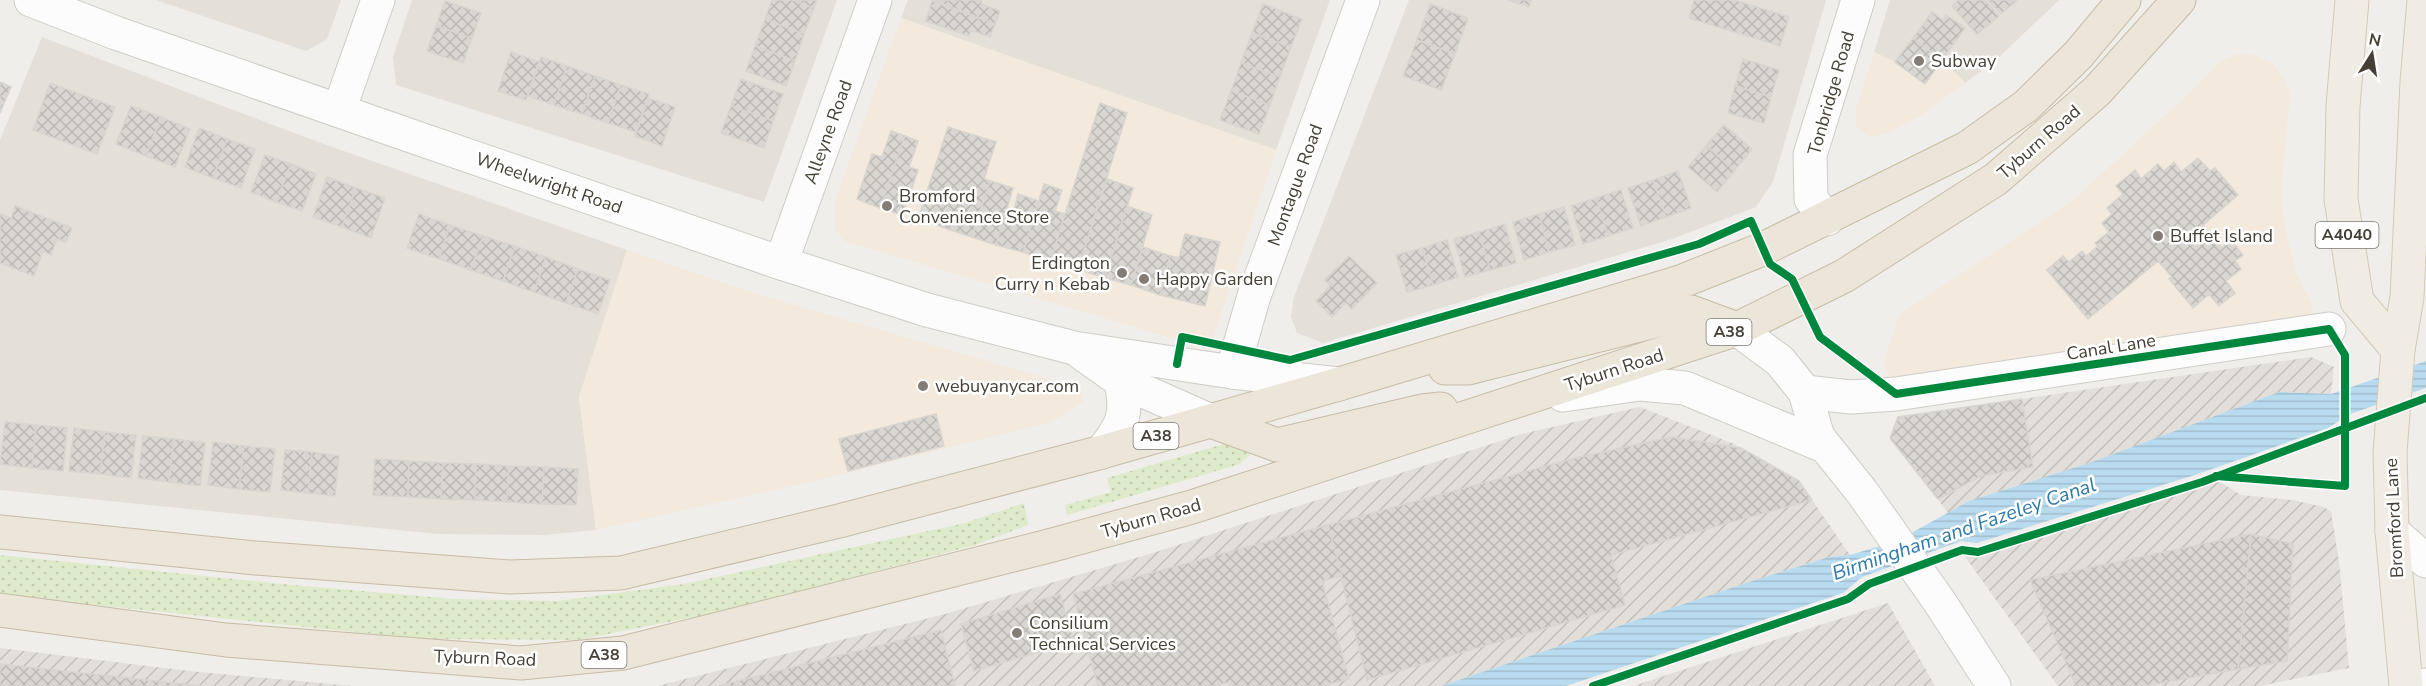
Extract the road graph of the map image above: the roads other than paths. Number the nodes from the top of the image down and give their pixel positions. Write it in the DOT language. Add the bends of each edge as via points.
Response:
graph roads {
  1 [pos="31,0"];
  2 [pos="378,0"];
  3 [pos="875,0"];
  4 [pos="1363,0"];
  5 [pos="1858,0"];
  6 [pos="2124,0"];
  7 [pos="2179,0"];
  8 [pos="2329,0"];
  9 [pos="2352,0"];
  10 [pos="2424,0"];
  11 [pos="2350,35"];
  12 [pos="339,110"];
  13 [pos="1827,219"];
  14 [pos="781,263"];
  15 [pos="1737,329"];
  16 [pos="2329,329"];
  17 [pos="1074,348"];
  18 [pos="2398,350"];
  19 [pos="1393,367"];
  20 [pos="1232,372"];
  21 [pos="1121,381"];
  22 [pos="1339,384"];
  23 [pos="1805,392"];
  24 [pos="1515,402"];
  25 [pos="1211,421"];
  26 [pos="1824,446"];
  27 [pos="1102,452"];
  28 [pos="2392,531"];
  29 [pos="0,532"];
  30 [pos="2426,561"];
  31 [pos="0,610"];
  32 [pos="1994,686"];
  33 [pos="2406,686"];
  1 -- 12 [label="street, Wheelwright Road"];
  2 -- 12 [label="street"];
  3 -- 14 [label="street, Alleyne Road"];
  4 -- 20 [label="street, Montague Road" via="1254,296"];
  5 -- 13 [label="street, Tonbridge Road" via="1810,155 1811,199"];
  6 -- 13 [label="highway, Tyburn Road / A38" via="2078,55 2026,106 1967,148"];
  7 -- 15 [label="highway, Tyburn Road / A38" via="2097,91 1996,179 1844,276"];
  8 -- 11 [label="main road"];
  9 -- 11 [label="main road, A4040"];
  10 -- 18 [label="main road, Bromford Lane" via="2416,82 2407,297"];
  11 -- 18 [label="main road, A4040" via="2343,106 2341,199 2357,301"];
  12 -- 14 [label="street, Wheelwright Road"];
  13 -- 19 [label="highway, Tyburn Road / A38" via="1680,282"];
  14 -- 17 [label="street, Wheelwright Road" via="927,310"];
  15 -- 19 [label="highway" via="1691,312 1468,368"];
  15 -- 23 [label="street" via="1780,361"];
  15 -- 24 [label="highway, Tyburn Road / A38"];
  16 -- 23 [label="street, Canal Lane" via="1896,394 1851,397"];
  17 -- 20 [label="street, Wheelwright Road"];
  17 -- 21 [label="street, Wheelwright Road"];
  18 -- 28 [label="main road, Bromford Lane" via="2390,452"];
  19 -- 22 [label="highway, Tyburn Road / A38"];
  20 -- 22 [label="street, Wheelwright Road"];
  21 -- 25 [label="street, Wheelwright Road"];
  21 -- 27 [label="street" via="1125,404 1120,428"];
  22 -- 25 [label="highway, Tyburn Road / A38"];
  23 -- 26 [label="street"];
  24 -- 25 [label="highway" via="1422,411 1277,445"];
  24 -- 26 [label="street" via="1640,384 1684,388"];
  24 -- 31 [label="highway, Tyburn Road / A38" via="1192,507 1045,548 623,653 521,663 226,640"];
  25 -- 27 [label="highway, Tyburn Road / A38"];
  26 -- 32 [label="street" via="1862,492"];
  27 -- 29 [label="highway, Tyburn Road / A38" via="621,573 510,577 256,558"];
  28 -- 30 [label="street"];
  28 -- 33 [label="main road, Bromford Lane"];
}
